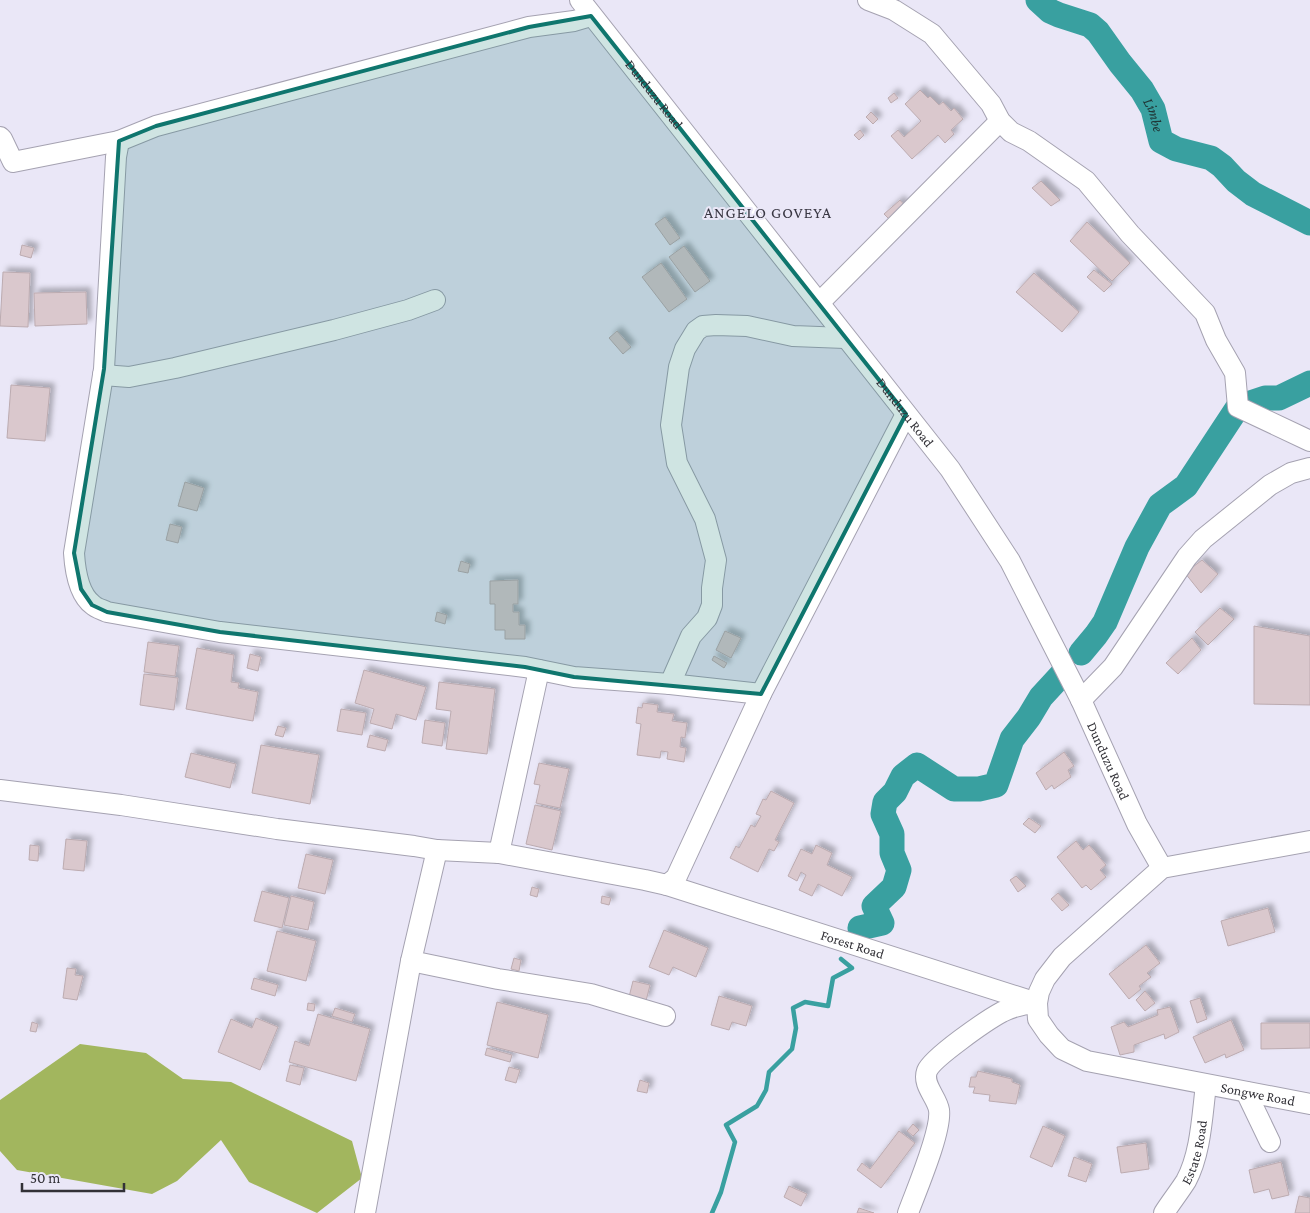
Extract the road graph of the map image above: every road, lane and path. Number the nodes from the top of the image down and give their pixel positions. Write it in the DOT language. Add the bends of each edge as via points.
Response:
graph roads {
  1 [pos="868,0"];
  2 [pos="586,8"];
  3 [pos="1000,121"];
  4 [pos="0,137"];
  5 [pos="120,140"];
  6 [pos="435,300"];
  7 [pos="820,302"];
  8 [pos="845,338"];
  9 [pos="103,374"];
  10 [pos="906,414"];
  11 [pos="1310,441"];
  12 [pos="1310,468"];
  13 [pos="538,670"];
  14 [pos="670,684"];
  15 [pos="761,694"];
  16 [pos="1081,700"];
  17 [pos="0,790"];
  18 [pos="1310,841"];
  19 [pos="437,850"];
  20 [pos="499,852"];
  21 [pos="1162,868"];
  22 [pos="667,885"];
  23 [pos="411,961"];
  24 [pos="1036,1003"];
  25 [pos="665,1016"];
  26 [pos="1206,1086"];
  27 [pos="1246,1092"];
  28 [pos="1310,1104"];
  29 [pos="1270,1142"];
  30 [pos="365,1213"];
  31 [pos="908,1213"];
  32 [pos="1164,1213"];
  1 -- 3 [label="street" via="894,10 932,34 991,104"];
  2 -- 5 [label="street" via="574,21 529,27 156,126"];
  2 -- 7 [label="street, Dunduzu Road"];
  3 -- 7 [label="street"];
  3 -- 11 [label="street" via="1011,132 1086,181 1130,234 1204,313 1235,374 1238,407"];
  4 -- 5 [label="street" via="13,162"];
  5 -- 9 [label="street" via="116,157"];
  6 -- 9 [label="street" via="399,313 211,360 129,377"];
  7 -- 8 [label="street, Dunduzu Road"];
  8 -- 10 [label="street, Dunduzu Road"];
  8 -- 14 [label="street" via="794,336 747,326 716,325 696,331 685,349 679,367 671,425 678,463 704,519 716,560 712,605 707,618 691,636"];
  9 -- 13 [label="street" via="74,553 81,589 92,605 107,612 220,632"];
  10 -- 15 [label="street"];
  10 -- 16 [label="street, Dunduzu Road" via="950,470 1010,561"];
  12 -- 16 [label="street" via="1270,484 1203,539 1187,557 1113,666"];
  13 -- 14 [label="street" via="574,677"];
  13 -- 20 [label="street"];
  14 -- 15 [label="street"];
  15 -- 22 [label="street" via="676,878"];
  16 -- 21 [label="street, Dunduzu Road" via="1136,824"];
  17 -- 19 [label="street, Forest Road"];
  18 -- 21 [label="street"];
  19 -- 20 [label="street, Forest Road"];
  19 -- 23 [label="street"];
  20 -- 22 [label="street, Forest Road"];
  21 -- 24 [label="street" via="1062,957 1045,980"];
  22 -- 24 [label="street, Forest Road"];
  23 -- 25 [label="street" via="591,994"];
  23 -- 30 [label="street"];
  24 -- 26 [label="street, Songwe Road" via="1038,1019 1049,1035 1062,1048 1087,1062"];
  24 -- 31 [label="street" via="1002,1012 929,1067 926,1078 939,1111 938,1126"];
  26 -- 27 [label="street, Songwe Road"];
  26 -- 32 [label="street, Estate Road" via="1194,1158 1186,1180"];
  27 -- 28 [label="street, Songwe Road"];
  27 -- 29 [label="street"];
}
